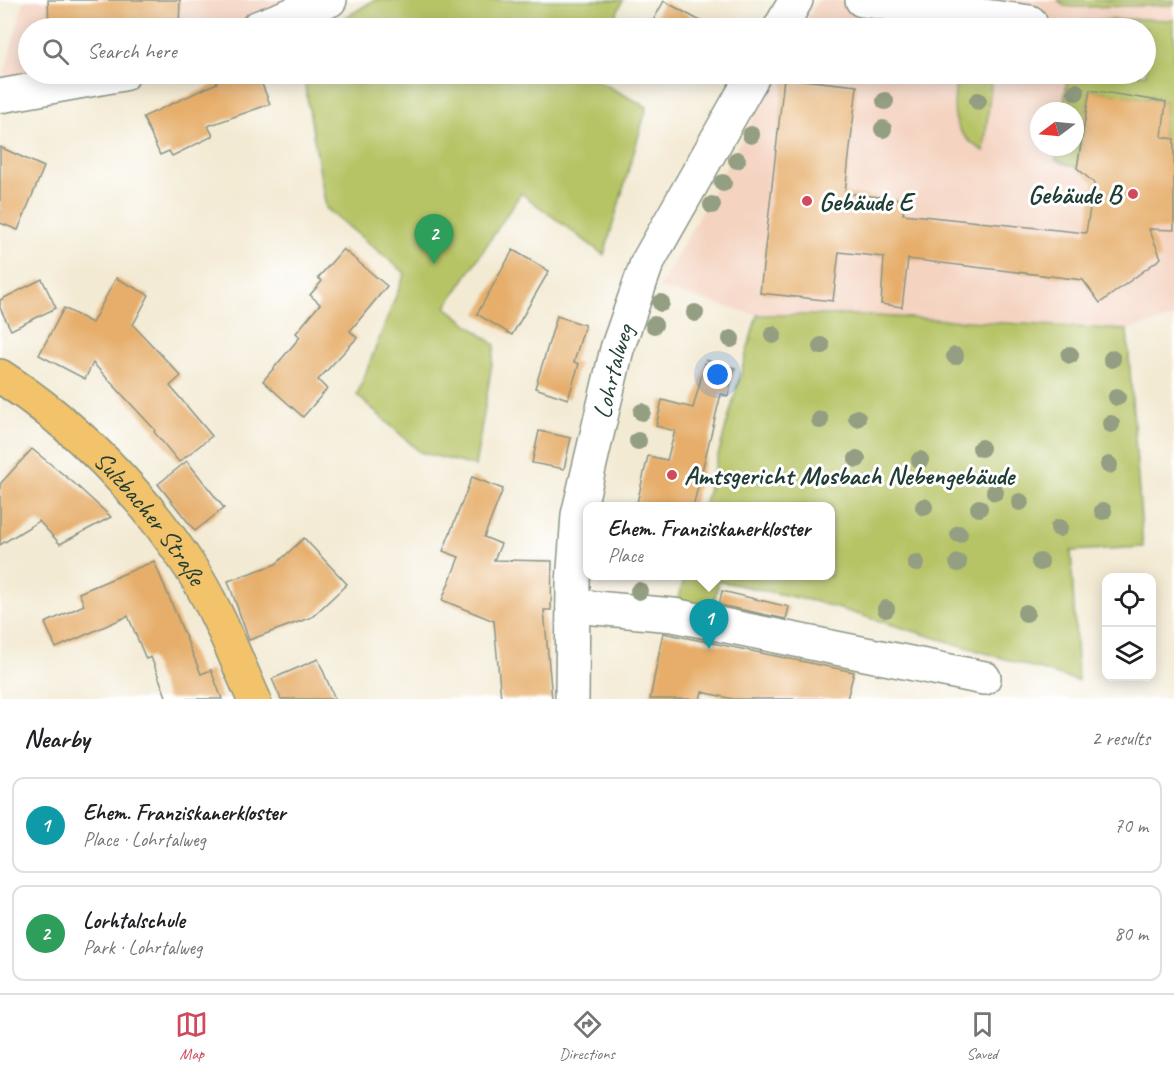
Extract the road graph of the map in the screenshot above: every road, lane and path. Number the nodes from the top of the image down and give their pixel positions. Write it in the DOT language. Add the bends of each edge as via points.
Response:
graph roads {
  1 [pos="330,0"];
  2 [pos="878,1"];
  3 [pos="283,18"];
  4 [pos="1001,18"];
  5 [pos="67,84"];
  6 [pos="748,84"];
  7 [pos="0,96"];
  8 [pos="1,378"];
  9 [pos="573,606"];
  10 [pos="984,678"];
  11 [pos="254,699"];
  12 [pos="572,699"];
  1 -- 3 [label="street"];
  2 -- 4 [label="street"];
  5 -- 7 [label="street"];
  6 -- 9 [label="street, Lohrtalweg" via="647,263 617,349 578,515"];
  8 -- 11 [label="main road, Sulzbacher Straße" via="67,426 129,485 190,567 215,611"];
  9 -- 10 [label="street" via="673,615"];
  9 -- 12 [label="street, Lohrtalweg"];
}
